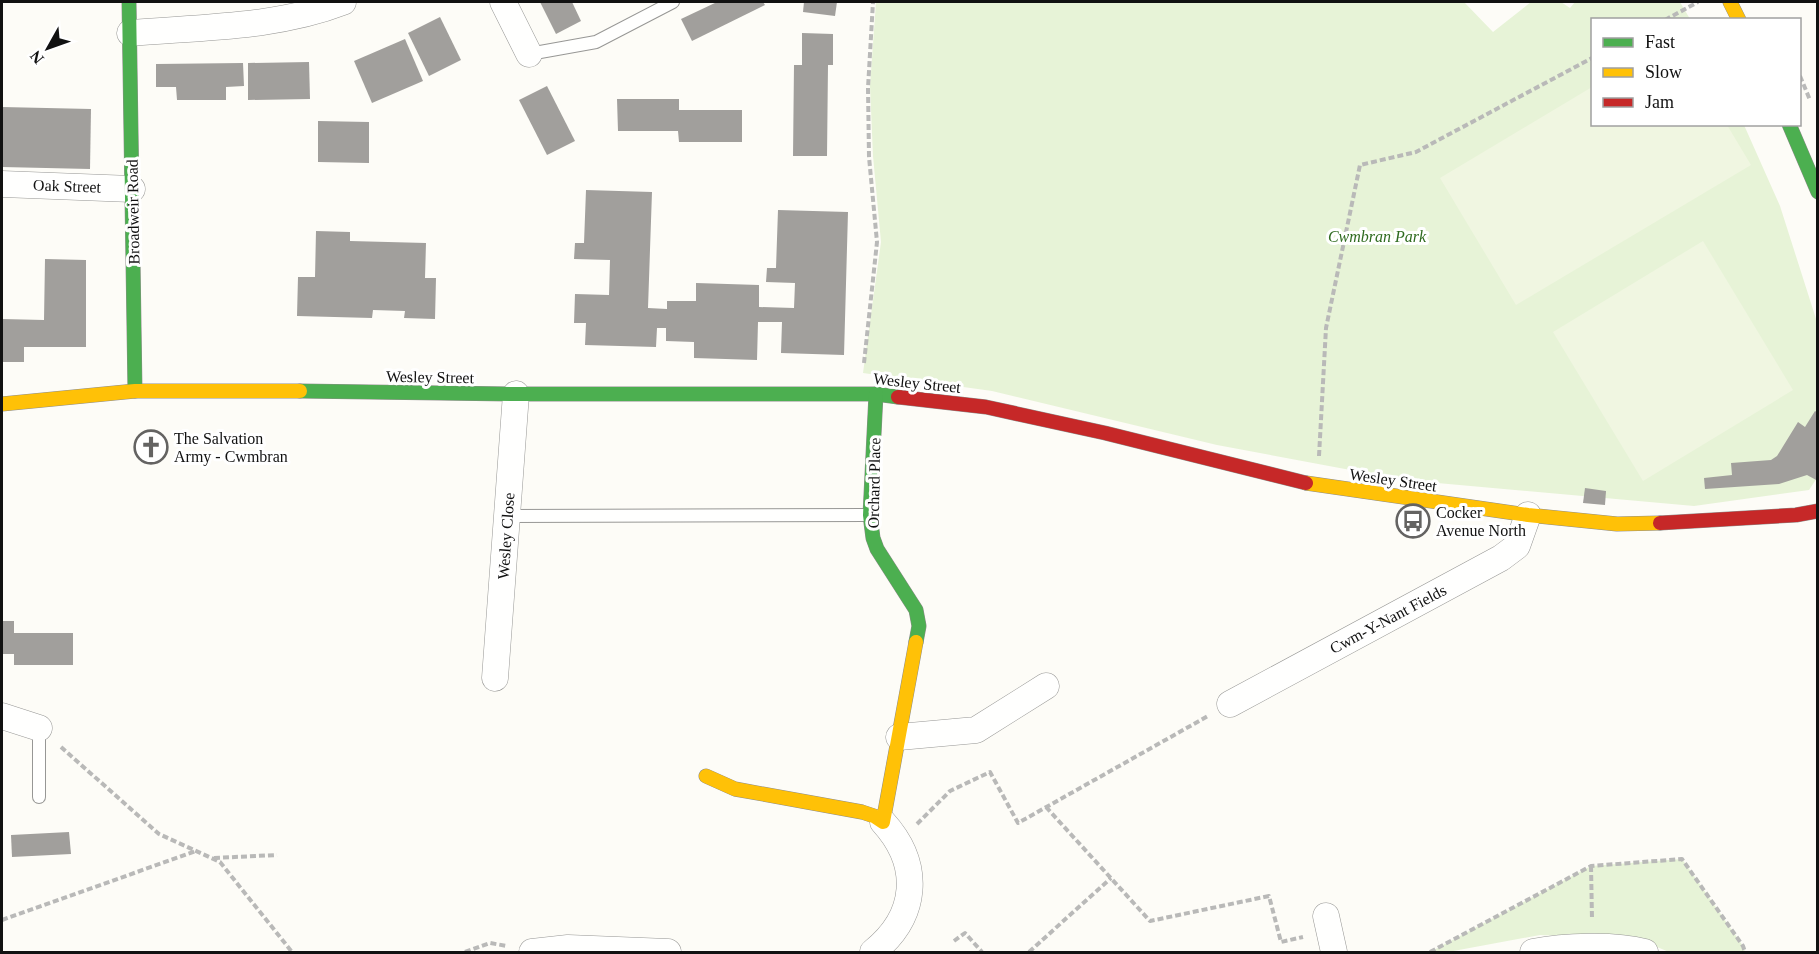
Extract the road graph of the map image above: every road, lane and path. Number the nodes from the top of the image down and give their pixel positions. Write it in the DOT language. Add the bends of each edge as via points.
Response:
graph roads {
  1 [pos="129,2"];
  2 [pos="343,2"];
  3 [pos="503,2"];
  4 [pos="673,2"];
  5 [pos="873,2"];
  6 [pos="1698,2"];
  7 [pos="1730,2"];
  8 [pos="1669,18"];
  9 [pos="1738,18"];
  10 [pos="130,33"];
  11 [pos="529,54"];
  12 [pos="1591,59"];
  13 [pos="1791,126"];
  14 [pos="2,184"];
  15 [pos="132,189"];
  16 [pos="1818,192"];
  17 [pos="135,391"];
  18 [pos="861,393"];
  19 [pos="516,394"];
  20 [pos="876,394"];
  21 [pos="2,404"];
  22 [pos="1317,486"];
  23 [pos="1818,511"];
  24 [pos="870,515"];
  25 [pos="1528,515"];
  26 [pos="507,516"];
  27 [pos="495,678"];
  28 [pos="1046,686"];
  29 [pos="1230,704"];
  30 [pos="2,716"];
  31 [pos="39,728"];
  32 [pos="899,737"];
  33 [pos="706,776"];
  34 [pos="39,797"];
  35 [pos="1046,807"];
  36 [pos="891,832"];
  37 [pos="197,851"];
  38 [pos="277,855"];
  39 [pos="214,858"];
  40 [pos="1591,866"];
  41 [pos="1111,878"];
  42 [pos="2,920"];
  43 [pos="1330,933"];
  44 [pos="954,941"];
  45 [pos="1592,947"];
  46 [pos="524,951"];
  47 [pos="292,952"];
  48 [pos="465,952"];
  49 [pos="668,952"];
  50 [pos="873,952"];
  51 [pos="982,952"];
  52 [pos="1029,952"];
  53 [pos="1430,952"];
  54 [pos="1533,952"];
  55 [pos="1645,952"];
  56 [pos="1745,952"];
  1 -- 10 [label="street, Broadweir Road"];
  2 -- 10 [label="street" via="260,22"];
  3 -- 11 [label="street"];
  4 -- 11 [label="lane" via="596,42"];
  5 -- 18 [label="path" via="868,99 877,242"];
  6 -- 8 [label="path"];
  7 -- 9 [label="street"];
  10 -- 15 [label="street, Broadweir Road"];
  12 -- 22 [label="path" via="1416,152 1360,165 1326,328"];
  13 -- 16 [label="street"];
  14 -- 15 [label="street, Oak Street"];
  15 -- 17 [label="street, Broadweir Road"];
  17 -- 19 [label="street, Wesley Street"];
  17 -- 21 [label="street, Wesley Street"];
  18 -- 19 [label="street, Wesley Street"];
  18 -- 20 [label="street, Wesley Street"];
  19 -- 26 [label="street, Wesley Close"];
  20 -- 22 [label="street, Wesley Street" via="986,407"];
  20 -- 24 [label="street, Orchard Place"];
  22 -- 25 [label="street, Wesley Street"];
  23 -- 25 [label="street, Wesley Street" via="1700,522 1617,524"];
  24 -- 26 [label="lane"];
  24 -- 32 [label="street, Orchard Place" via="877,549 918,618"];
  25 -- 29 [label="street, Cwm-Y-Nant Fields" via="1517,546 1501,558"];
  26 -- 27 [label="street, Wesley Close"];
  28 -- 32 [label="street" via="976,730"];
  29 -- 35 [label="path"];
  30 -- 31 [label="street"];
  31 -- 34 [label="lane"];
  31 -- 37 [label="path" via="159,834"];
  32 -- 36 [label="street, Orchard Place"];
  33 -- 36 [label="street" via="735,789 862,812 874,816"];
  35 -- 36 [label="path" via="1018,822 990,772 950,791"];
  35 -- 41 [label="path"];
  36 -- 50 [label="street" via="909,869 911,886 903,914 889,937"];
  37 -- 39 [label="path"];
  37 -- 42 [label="path"];
  38 -- 39 [label="path"];
  39 -- 47 [label="path"];
  40 -- 45 [label="path"];
  40 -- 53 [label="path"];
  40 -- 56 [label="path" via="1682,859"];
  41 -- 43 [label="path" via="1150,921 1269,896 1281,942"];
  41 -- 52 [label="path"];
  44 -- 51 [label="path" via="965,933"];
  45 -- 54 [label="street"];
  45 -- 55 [label="street"];
  46 -- 48 [label="path" via="490,943"];
  46 -- 49 [label="street" via="568,948"];
}
